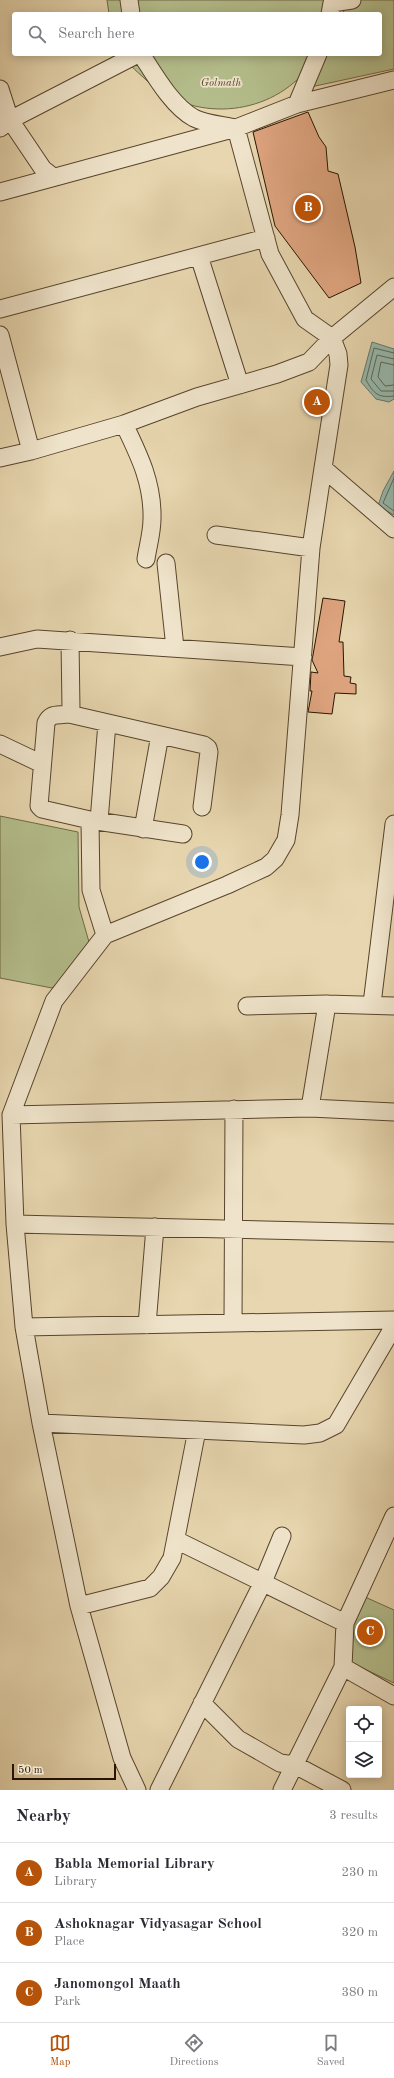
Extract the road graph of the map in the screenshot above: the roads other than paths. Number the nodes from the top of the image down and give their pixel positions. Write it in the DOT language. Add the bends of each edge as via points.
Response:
graph roads {
  1 [pos="130,0"];
  2 [pos="352,0"];
  3 [pos="331,6"];
  4 [pos="131,12"];
  5 [pos="135,56"];
  6 [pos="140,56"];
  7 [pos="317,56"];
  8 [pos="394,80"];
  9 [pos="0,89"];
  10 [pos="297,104"];
  11 [pos="5,124"];
  12 [pos="236,128"];
  13 [pos="53,177"];
  14 [pos="0,192"];
  15 [pos="266,238"];
  16 [pos="199,256"];
  17 [pos="394,288"];
  18 [pos="0,309"];
  19 [pos="0,335"];
  20 [pos="332,338"];
  21 [pos="240,385"];
  22 [pos="124,424"];
  23 [pos="31,452"];
  24 [pos="0,458"];
  25 [pos="323,468"];
  26 [pos="394,529"];
  27 [pos="216,535"];
  28 [pos="312,548"];
  29 [pos="146,559"];
  30 [pos="166,562"];
  31 [pos="70,640"];
  32 [pos="0,647"];
  33 [pos="175,648"];
  34 [pos="303,657"];
  35 [pos="68,714"];
  36 [pos="107,723"];
  37 [pos="160,735"];
  38 [pos="0,744"];
  39 [pos="42,764"];
  40 [pos="202,807"];
  41 [pos="94,820"];
  42 [pos="394,824"];
  43 [pos="143,829"];
  44 [pos="183,834"];
  45 [pos="105,935"];
  46 [pos="326,1004"];
  47 [pos="372,1004"];
  48 [pos="247,1006"];
  49 [pos="394,1006"];
  50 [pos="310,1108"];
  51 [pos="234,1109"];
  52 [pos="394,1112"];
  53 [pos="11,1115"];
  54 [pos="15,1224"];
  55 [pos="155,1227"];
  56 [pos="233,1229"];
  57 [pos="394,1233"];
  58 [pos="394,1320"];
  59 [pos="233,1323"];
  60 [pos="147,1325"];
  61 [pos="394,1326"];
  62 [pos="24,1327"];
  63 [pos="41,1423"];
  64 [pos="197,1430"];
  65 [pos="394,1516"];
  66 [pos="282,1536"];
  67 [pos="176,1540"];
  68 [pos="263,1582"];
  69 [pos="79,1606"];
  70 [pos="345,1622"];
  71 [pos="343,1667"];
  72 [pos="394,1696"];
  73 [pos="202,1703"];
  74 [pos="294,1765"];
  75 [pos="137,1790"];
  76 [pos="159,1790"];
  77 [pos="282,1790"];
  78 [pos="342,1790"];
  1 -- 4 [label="street"];
  2 -- 3 [label="street"];
  5 -- 11 [label="street"];
  6 -- 12 [label="street" via="159,82 194,118"];
  7 -- 10 [label="street"];
  8 -- 10 [label="street"];
  9 -- 11 [label="street"];
  10 -- 12 [label="street"];
  11 -- 13 [label="street" via="43,169"];
  12 -- 13 [label="street"];
  12 -- 15 [label="street"];
  13 -- 14 [label="street"];
  15 -- 16 [label="street"];
  15 -- 20 [label="street" via="270,254 305,319"];
  16 -- 18 [label="street"];
  16 -- 21 [label="street"];
  17 -- 20 [label="street"];
  19 -- 23 [label="street"];
  20 -- 21 [label="street" via="309,362"];
  20 -- 25 [label="street" via="339,365"];
  21 -- 22 [label="street" via="197,397"];
  22 -- 23 [label="street"];
  22 -- 29 [label="street" via="145,466 151,493 152,519"];
  23 -- 24 [label="street"];
  25 -- 26 [label="street"];
  25 -- 28 [label="street"];
  27 -- 28 [label="street"];
  28 -- 34 [label="street"];
  30 -- 33 [label="street"];
  31 -- 32 [label="street" via="37,639"];
  31 -- 33 [label="street"];
  31 -- 35 [label="street" via="71,710"];
  33 -- 34 [label="street"];
  34 -- 45 [label="street" via="290,815 286,840 275,859 266,867 227,885"];
  35 -- 36 [label="street"];
  35 -- 39 [label="street" via="54,714 49,717 46,723"];
  36 -- 37 [label="street"];
  36 -- 41 [label="street"];
  37 -- 40 [label="street" via="208,748 210,752"];
  37 -- 43 [label="street"];
  38 -- 39 [label="street"];
  39 -- 41 [label="street" via="39,806 42,809"];
  41 -- 43 [label="street"];
  41 -- 45 [label="street" via="91,890"];
  42 -- 47 [label="street"];
  43 -- 44 [label="street"];
  45 -- 53 [label="street" via="54,1001"];
  46 -- 47 [label="street"];
  46 -- 48 [label="street"];
  46 -- 50 [label="street"];
  47 -- 49 [label="street"];
  50 -- 51 [label="street"];
  50 -- 52 [label="street"];
  51 -- 53 [label="street"];
  51 -- 56 [label="street"];
  53 -- 54 [label="street"];
  54 -- 55 [label="street"];
  54 -- 62 [label="street"];
  55 -- 56 [label="street"];
  55 -- 60 [label="street"];
  56 -- 57 [label="street"];
  56 -- 59 [label="street"];
  58 -- 59 [label="street"];
  59 -- 60 [label="street"];
  60 -- 62 [label="street"];
  61 -- 64 [label="street" via="336,1425 320,1433 304,1435"];
  62 -- 63 [label="street"];
  63 -- 64 [label="street"];
  63 -- 69 [label="street"];
  64 -- 67 [label="street"];
  65 -- 70 [label="street"];
  66 -- 68 [label="street"];
  67 -- 68 [label="street"];
  67 -- 69 [label="street" via="172,1558 161,1577 150,1588"];
  68 -- 70 [label="street"];
  68 -- 73 [label="street"];
  69 -- 75 [label="street" via="122,1758"];
  70 -- 71 [label="street"];
  71 -- 72 [label="street"];
  71 -- 74 [label="street"];
  73 -- 74 [label="street" via="238,1739 280,1763"];
  73 -- 76 [label="street"];
  74 -- 77 [label="street"];
  74 -- 78 [label="street"];
}
